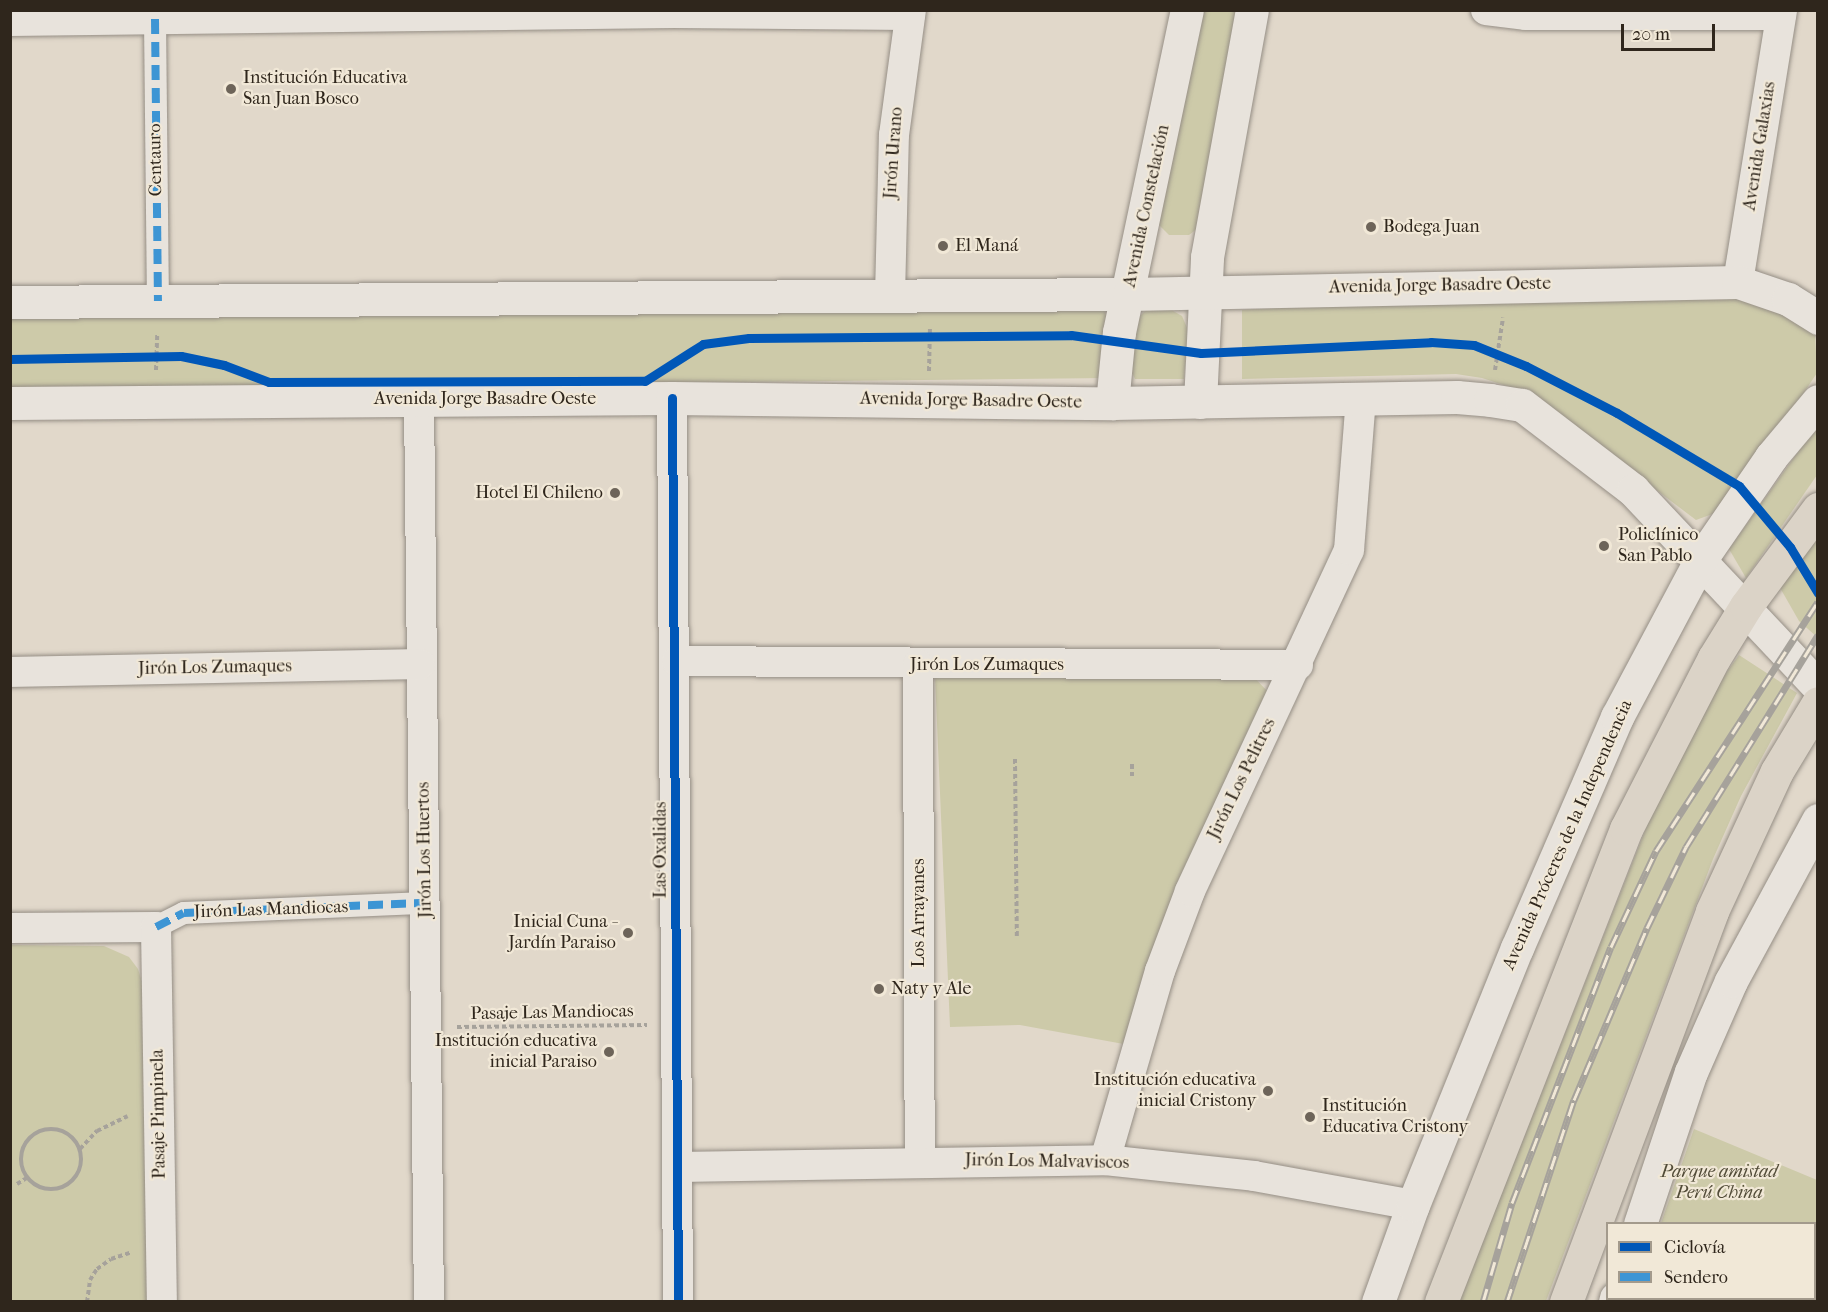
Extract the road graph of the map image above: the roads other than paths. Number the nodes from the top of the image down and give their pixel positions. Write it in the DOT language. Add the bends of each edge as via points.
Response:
graph roads {
  1 [pos="1187,10"];
  2 [pos="1252,10"];
  3 [pos="1486,10"];
  4 [pos="674,12"];
  5 [pos="911,13"];
  6 [pos="1622,13"];
  7 [pos="1782,13"];
  8 [pos="154,19"];
  9 [pos="10,21"];
  10 [pos="1737,282"];
  11 [pos="1202,292"];
  12 [pos="1129,294"];
  13 [pos="890,296"];
  14 [pos="10,302"];
  15 [pos="158,311"];
  16 [pos="1818,318"];
  17 [pos="672,398"];
  18 [pos="419,399"];
  19 [pos="1361,399"];
  20 [pos="1818,401"];
  21 [pos="1200,402"];
  22 [pos="10,403"];
  23 [pos="1112,403"];
  24 [pos="1818,509"];
  25 [pos="1701,559"];
  26 [pos="1746,606"];
  27 [pos="677,661"];
  28 [pos="420,664"];
  29 [pos="918,665"];
  30 [pos="1298,665"];
  31 [pos="10,672"];
  32 [pos="1818,686"];
  33 [pos="1818,703"];
  34 [pos="1818,820"];
  35 [pos="426,903"];
  36 [pos="156,927"];
  37 [pos="10,928"];
  38 [pos="1105,1160"];
  39 [pos="920,1161"];
  40 [pos="678,1167"];
  41 [pos="1413,1205"];
  42 [pos="1641,1222"];
  43 [pos="162,1302"];
  44 [pos="429,1302"];
  45 [pos="678,1302"];
  46 [pos="1378,1302"];
  47 [pos="1442,1302"];
  48 [pos="1566,1302"];
  1 -- 12 [label="main road, Avenida Constelación"];
  2 -- 11 [label="main road"];
  3 -- 6 [label="street" via="1525,15"];
  4 -- 5 [label="street"];
  4 -- 8 [label="street"];
  5 -- 13 [label="street, Jirón Urano" via="894,135"];
  6 -- 7 [label="street"];
  7 -- 10 [label="street, Avenida Galaxias"];
  8 -- 9 [label="street"];
  8 -- 15 [label="street, Centauro"];
  10 -- 11 [label="main road, Avenida Jorge Basadre Oeste"];
  10 -- 16 [label="main road, Avenida Jorge Basadre Oeste" via="1788,299"];
  11 -- 12 [label="main road, Avenida Jorge Basadre Oeste"];
  11 -- 21 [label="main road"];
  12 -- 13 [label="main road, Avenida Jorge Basadre Oeste"];
  12 -- 23 [label="main road, Avenida Constelación" via="1119,332"];
  13 -- 15 [label="main road, Avenida Jorge Basadre Oeste"];
  14 -- 15 [label="main road, Avenida Jorge Basadre Oeste"];
  17 -- 18 [label="main road, Avenida Jorge Basadre Oeste"];
  17 -- 23 [label="main road, Avenida Jorge Basadre Oeste"];
  17 -- 27 [label="street, Las Oxalidas"];
  18 -- 22 [label="main road, Avenida Jorge Basadre Oeste"];
  18 -- 28 [label="street, Jirón Los Huertos"];
  19 -- 21 [label="main road, Avenida Jorge Basadre Oeste"];
  19 -- 25 [label="main road, Avenida Jorge Basadre Oeste" via="1490,400 1522,405 1633,490"];
  19 -- 30 [label="street, Jirón Los Pelitres" via="1349,550"];
  20 -- 25 [label="main road, Avenida Próceres de la Independencia" via="1770,457"];
  21 -- 23 [label="main road, Avenida Jorge Basadre Oeste"];
  24 -- 26 [label="main road"];
  25 -- 26 [label="main road, Avenida Jorge Basadre Oeste"];
  25 -- 41 [label="main road, Avenida Próceres de la Independencia" via="1617,717 1517,948"];
  26 -- 32 [label="main road, Avenida Jorge Basadre Oeste"];
  26 -- 47 [label="main road" via="1684,711 1626,829"];
  27 -- 29 [label="street, Jirón Los Zumaques"];
  27 -- 40 [label="street, Las Oxalidas"];
  28 -- 31 [label="street, Jirón Los Zumaques"];
  28 -- 35 [label="street, Jirón Los Huertos"];
  29 -- 30 [label="street, Jirón Los Zumaques"];
  29 -- 39 [label="street, Los Arrayanes"];
  30 -- 38 [label="street, Jirón Los Pelitres" via="1190,891 1160,971"];
  33 -- 48 [label="main road" via="1777,771 1712,911"];
  34 -- 42 [label="main road" via="1731,981 1691,1072"];
  35 -- 36 [label="street, Jirón Las Mandiocas" via="184,913"];
  35 -- 44 [label="street, Jirón Los Huertos"];
  36 -- 37 [label="street, Jirón Las Mandiocas"];
  36 -- 43 [label="street, Pasaje Pimpinela"];
  38 -- 39 [label="street, Jirón Los Malvaviscos"];
  38 -- 41 [label="street, Jirón Los Malvaviscos" via="1254,1176"];
  39 -- 40 [label="street, Jirón Los Malvaviscos"];
  40 -- 45 [label="street, Las Oxalidas"];
  41 -- 46 [label="main road, Avenida Próceres de la Independencia"];
}
